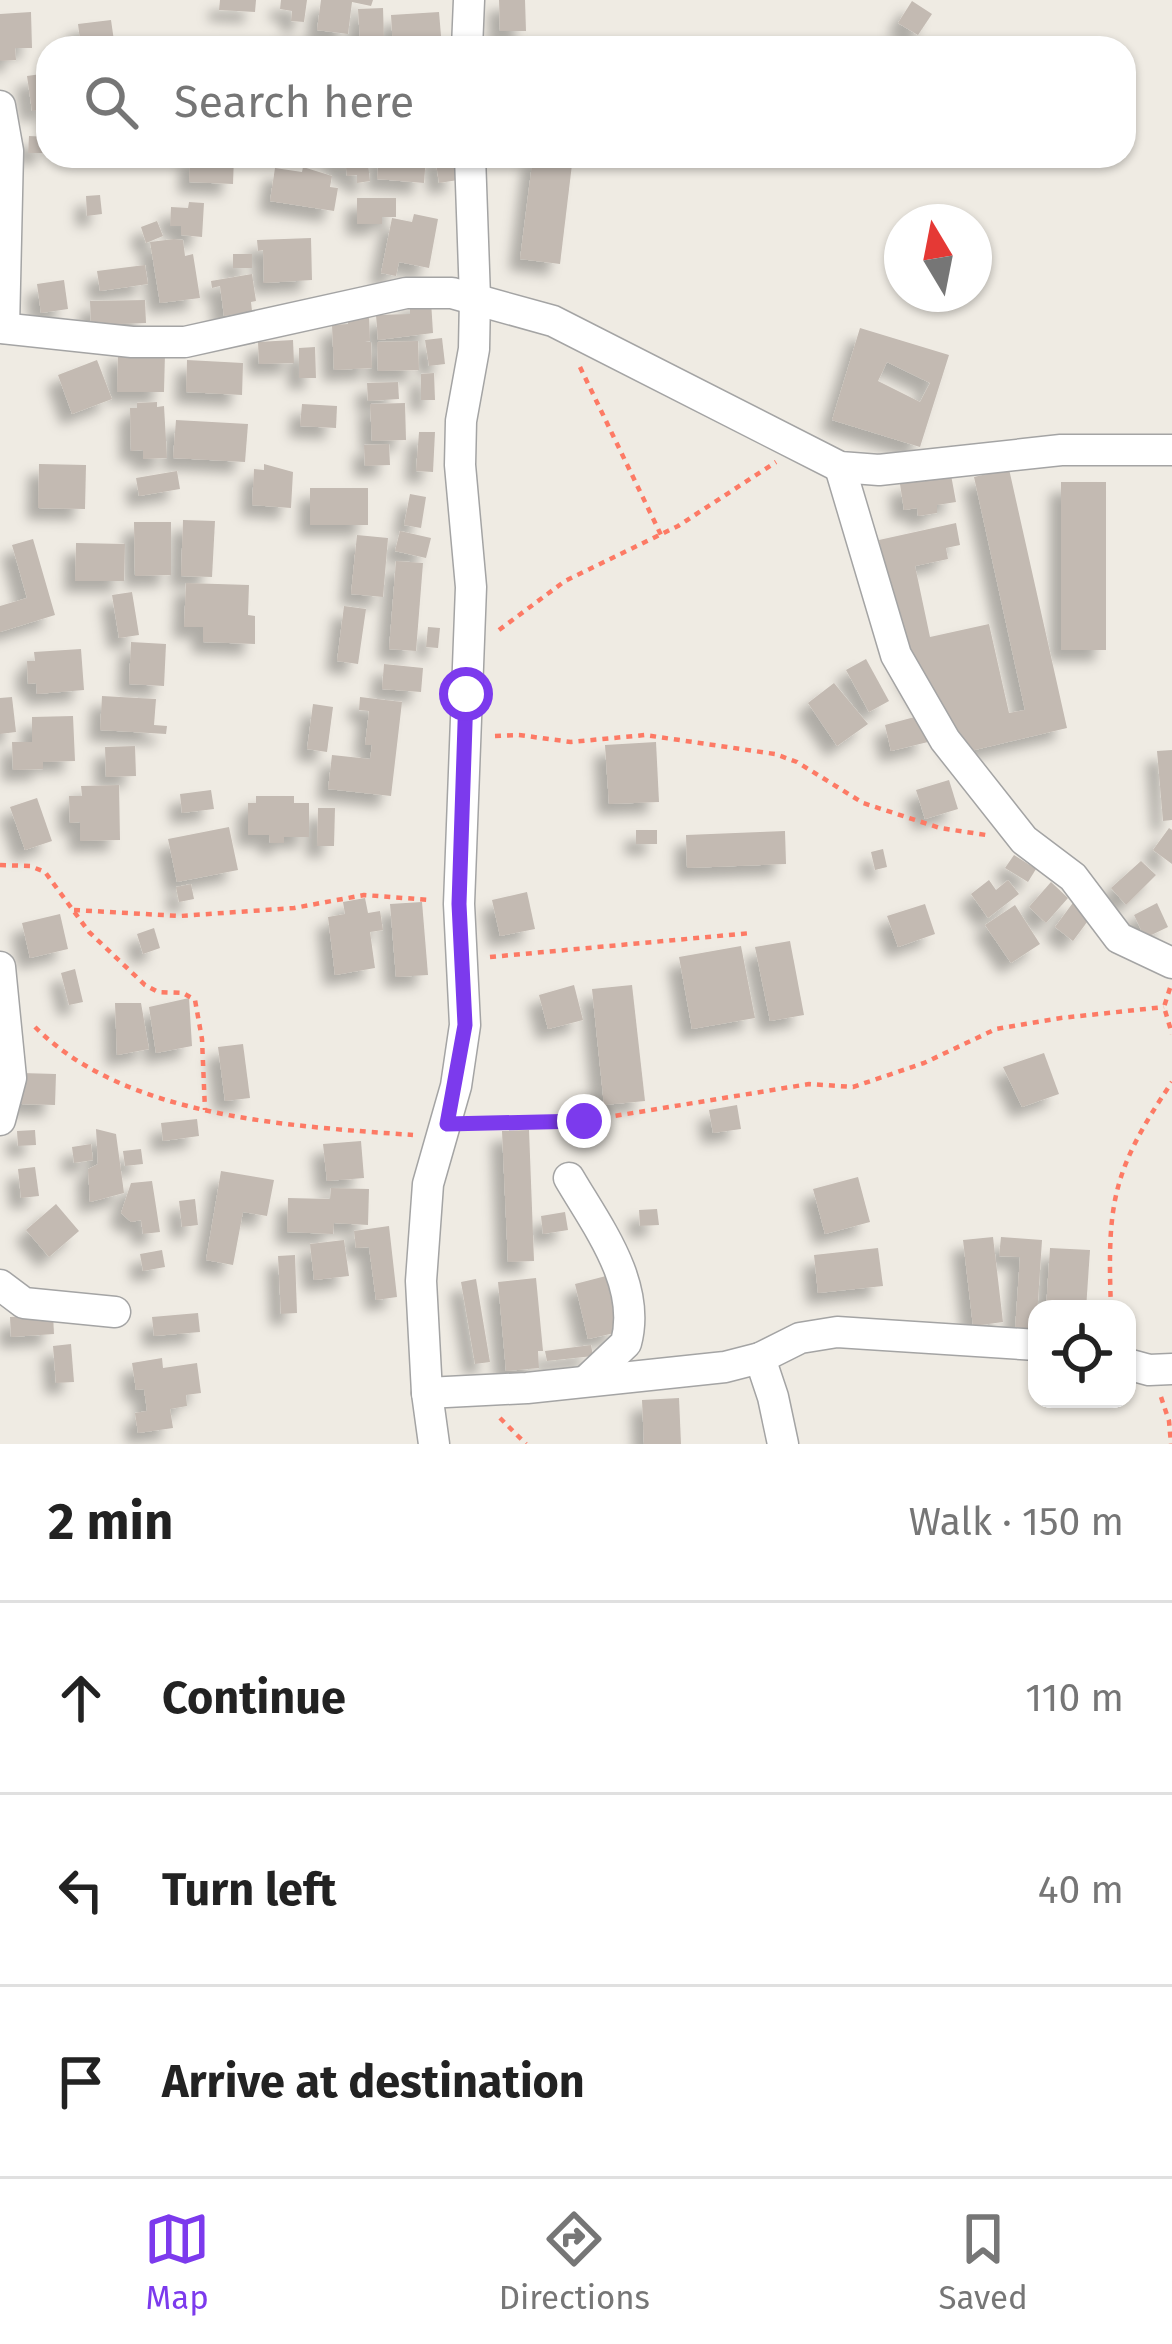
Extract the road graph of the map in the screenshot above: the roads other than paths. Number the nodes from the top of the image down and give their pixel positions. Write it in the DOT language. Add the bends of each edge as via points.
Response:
graph roads {
  1 [pos="469,0"];
  2 [pos="468,36"];
  3 [pos="0,106"];
  4 [pos="471,168"];
  5 [pos="3,262"];
  6 [pos="476,298"];
  7 [pos="2,328"];
  8 [pos="1172,450"];
  9 [pos="840,466"];
  10 [pos="1172,963"];
  11 [pos="2,978"];
  12 [pos="0,1120"];
  13 [pos="569,1178"];
  14 [pos="0,1286"];
  15 [pos="116,1312"];
  16 [pos="1028,1344"];
  17 [pos="760,1358"];
  18 [pos="586,1381"];
  19 [pos="427,1393"];
  20 [pos="434,1444"];
  21 [pos="783,1444"];
  1 -- 2 [label="street"];
  3 -- 5 [label="street" via="8,151"];
  4 -- 6 [label="street"];
  5 -- 7 [label="street"];
  6 -- 7 [label="street" via="406,293 173,343"];
  6 -- 9 [label="street" via="553,321"];
  6 -- 19 [label="street" via="460,465 471,587 459,904 465,1025 428,1184"];
  8 -- 9 [label="street"];
  9 -- 10 [label="street" via="896,655 945,740 1024,840 1073,877 1119,938"];
  11 -- 12 [label="street" via="11,1078"];
  13 -- 18 [label="street" via="620,1270 629,1308 623,1347"];
  14 -- 15 [label="street" via="24,1303"];
  16 -- 17 [label="street" via="837,1332 800,1338"];
  17 -- 18 [label="street"];
  17 -- 21 [label="street"];
  18 -- 19 [label="street"];
  19 -- 20 [label="street"];
}
